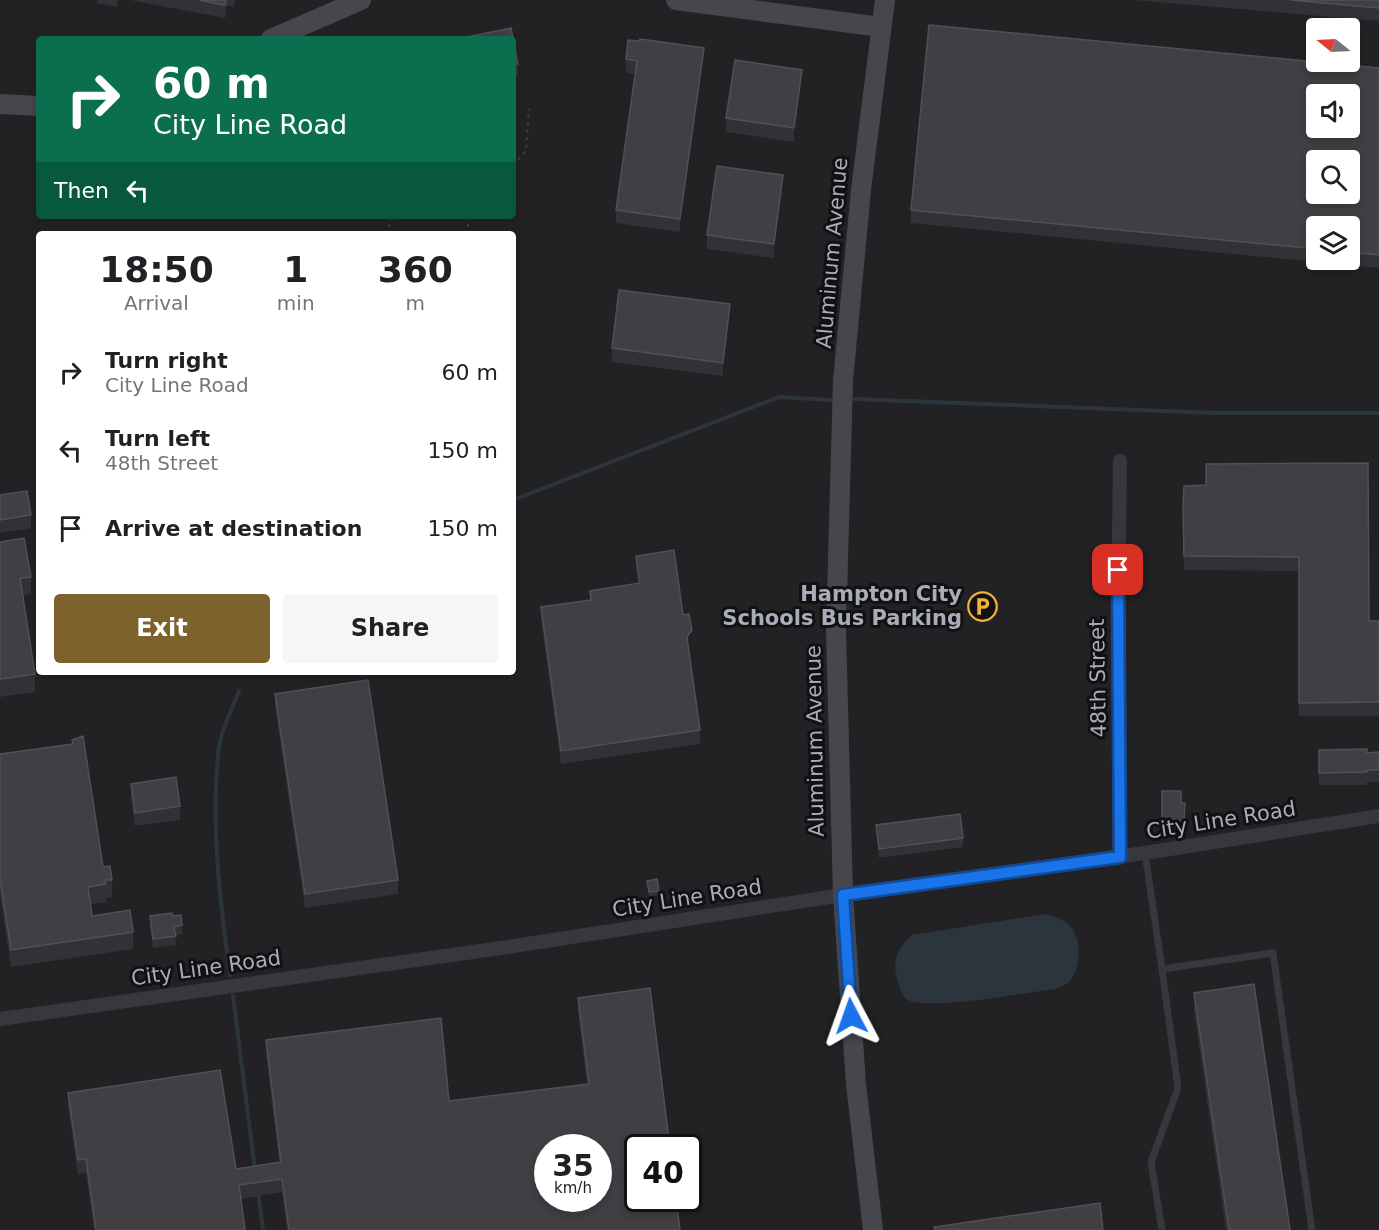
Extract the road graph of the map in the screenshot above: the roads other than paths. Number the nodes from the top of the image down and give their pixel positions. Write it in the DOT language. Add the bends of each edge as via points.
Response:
graph roads {
  1 [pos="361,0"];
  2 [pos="676,0"];
  3 [pos="885,0"];
  4 [pos="881,27"];
  5 [pos="278,36"];
  6 [pos="0,104"];
  7 [pos="36,106"];
  8 [pos="1120,462"];
  9 [pos="1379,816"];
  10 [pos="1145,853"];
  11 [pos="1120,857"];
  12 [pos="843,895"];
  13 [pos="1162,969"];
  14 [pos="0,1018"];
  15 [pos="873,1230"];
  16 [pos="1162,1230"];
  17 [pos="1312,1230"];
  1 -- 5 [label="street"];
  2 -- 4 [label="street"];
  3 -- 4 [label="street, Aluminum Avenue"];
  4 -- 12 [label="street, Aluminum Avenue" via="843,381 836,631"];
  6 -- 7 [label="street"];
  8 -- 11 [label="street, 48th Street"];
  9 -- 10 [label="street, City Line Road"];
  10 -- 11 [label="street, City Line Road"];
  10 -- 13 [label="lane"];
  11 -- 12 [label="street, City Line Road"];
  12 -- 14 [label="street, City Line Road"];
  12 -- 15 [label="street, Aluminum Avenue" via="856,1084"];
  13 -- 16 [label="lane" via="1178,1088 1151,1162"];
  13 -- 17 [label="lane" via="1273,953"];
}
